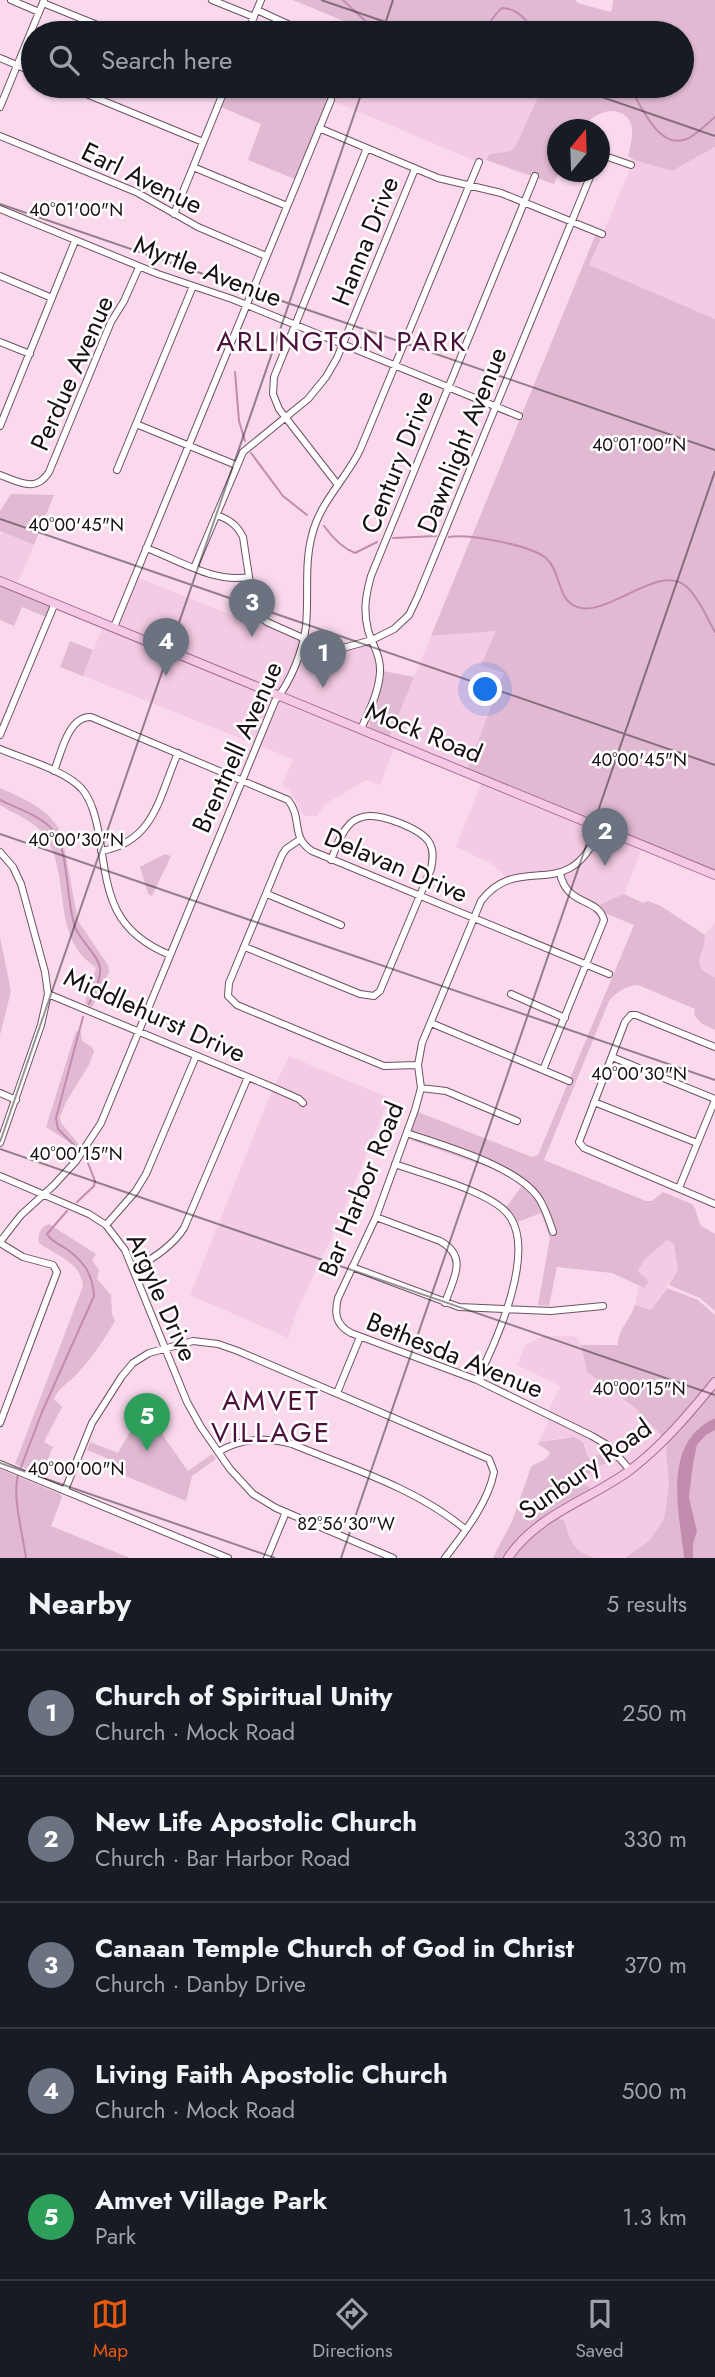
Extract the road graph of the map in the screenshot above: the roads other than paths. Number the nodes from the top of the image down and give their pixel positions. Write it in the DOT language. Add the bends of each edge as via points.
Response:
graph roads {
  1 [pos="11,0"];
  2 [pos="212,0"];
  3 [pos="261,0"];
  4 [pos="43,1"];
  5 [pos="257,10"];
  6 [pos="39,12"];
  7 [pos="254,17"];
  8 [pos="35,21"];
  9 [pos="89,21"];
  10 [pos="252,21"];
  11 [pos="281,21"];
  12 [pos="21,55"];
  13 [pos="0,58"];
  14 [pos="17,65"];
  15 [pos="21,67"];
  16 [pos="96,98"];
  17 [pos="221,98"];
  18 [pos="331,100"];
  19 [pos="0,107"];
  20 [pos="319,128"];
  21 [pos="0,136"];
  22 [pos="203,142"];
  23 [pos="367,148"];
  24 [pos="610,158"];
  25 [pos="479,162"];
  26 [pos="631,165"];
  27 [pos="193,167"];
  28 [pos="415,169"];
  29 [pos="535,176"];
  30 [pos="589,182"];
  31 [pos="469,185"];
  32 [pos="524,202"];
  33 [pos="287,206"];
  34 [pos="0,209"];
  35 [pos="174,214"];
  36 [pos="572,222"];
  37 [pos="602,234"];
  38 [pos="75,241"];
  39 [pos="266,256"];
  40 [pos="139,267"];
  41 [pos="0,276"];
  42 [pos="193,286"];
  43 [pos="52,298"];
  44 [pos="247,305"];
  45 [pos="294,324"];
  46 [pos="0,342"];
  47 [pos="344,344"];
  48 [pos="30,354"];
  49 [pos="395,366"];
  50 [pos="448,387"];
  51 [pos="496,407"];
  52 [pos="3,410"];
  53 [pos="519,416"];
  54 [pos="286,418"];
  55 [pos="136,424"];
  56 [pos="0,426"];
  57 [pos="188,446"];
  58 [pos="236,465"];
  59 [pos="117,470"];
  60 [pos="0,475"];
  61 [pos="338,485"];
  62 [pos="216,515"];
  63 [pos="146,548"];
  64 [pos="194,568"];
  65 [pos="248,578"];
  66 [pos="0,580"];
  67 [pos="54,603"];
  68 [pos="114,627"];
  69 [pos="303,638"];
  70 [pos="373,640"];
  71 [pos="279,695"];
  72 [pos="361,729"];
  73 [pos="0,735"];
  74 [pos="0,749"];
  75 [pos="178,753"];
  76 [pos="54,771"];
  77 [pos="243,779"];
  78 [pos="600,828"];
  79 [pos="299,840"];
  80 [pos="102,851"];
  81 [pos="0,852"];
  82 [pos="331,859"];
  83 [pos="560,874"];
  84 [pos="715,875"];
  85 [pos="267,894"];
  86 [pos="420,896"];
  87 [pos="474,918"];
  88 [pos="341,925"];
  89 [pos="245,947"];
  90 [pos="170,955"];
  91 [pos="587,965"];
  92 [pos="610,974"];
  93 [pos="48,994"];
  94 [pos="511,994"];
  95 [pos="565,1018"];
  96 [pos="431,1023"];
  97 [pos="138,1032"];
  98 [pos="715,1047"];
  99 [pos="196,1055"];
  100 [pos="612,1057"];
  101 [pos="418,1065"];
  102 [pos="543,1070"];
  103 [pos="248,1077"];
  104 [pos="569,1081"];
  105 [pos="421,1088"];
  106 [pos="0,1093"];
  107 [pos="715,1099"];
  108 [pos="16,1100"];
  109 [pos="594,1102"];
  110 [pos="303,1104"];
  111 [pos="517,1121"];
  112 [pos="407,1133"];
  113 [pos="0,1143"];
  114 [pos="697,1143"];
  115 [pos="395,1164"];
  116 [pos="0,1176"];
  117 [pos="679,1188"];
  118 [pos="43,1194"];
  119 [pos="714,1201"];
  120 [pos="376,1217"];
  121 [pos="106,1225"];
  122 [pos="553,1231"];
  123 [pos="0,1242"];
  124 [pos="352,1267"];
  125 [pos="133,1269"];
  126 [pos="445,1303"];
  127 [pos="603,1306"];
  128 [pos="506,1310"];
  129 [pos="337,1318"];
  130 [pos="328,1322"];
  131 [pos="360,1337"];
  132 [pos="165,1348"];
  133 [pos="477,1380"];
  134 [pos="715,1382"];
  135 [pos="337,1392"];
  136 [pos="0,1423"];
  137 [pos="218,1452"];
  138 [pos="0,1464"];
  139 [pos="630,1469"];
  140 [pos="65,1490"];
  141 [pos="286,1512"];
  142 [pos="465,1530"];
  143 [pos="228,1558"];
  144 [pos="267,1558"];
  145 [pos="393,1558"];
  146 [pos="445,1558"];
  147 [pos="508,1558"];
  1 -- 6 [label="street"];
  2 -- 7 [label="street"];
  3 -- 5 [label="street"];
  4 -- 6 [label="street"];
  4 -- 9 [label="street"];
  5 -- 7 [label="street"];
  5 -- 11 [label="street"];
  6 -- 8 [label="street"];
  7 -- 10 [label="street"];
  12 -- 14 [label="street"];
  13 -- 14 [label="street"];
  14 -- 15 [label="street"];
  14 -- 19 [label="street"];
  16 -- 22 [label="street"];
  17 -- 22 [label="street"];
  18 -- 20 [label="street"];
  20 -- 23 [label="street"];
  20 -- 33 [label="street"];
  21 -- 35 [label="street, Earl Avenue" via="136,192"];
  22 -- 27 [label="street"];
  23 -- 28 [label="street"];
  23 -- 45 [label="street"];
  24 -- 26 [label="street"];
  25 -- 31 [label="street, Brentnell Avenue"];
  27 -- 33 [label="street"];
  27 -- 35 [label="street"];
  28 -- 31 [label="street"];
  28 -- 47 [label="street, Hanna Drive"];
  29 -- 32 [label="street, Century Drive"];
  30 -- 36 [label="street, Dawnlight Avenue"];
  31 -- 32 [label="street"];
  31 -- 49 [label="street, Brentnell Avenue"];
  32 -- 36 [label="street"];
  32 -- 50 [label="street, Century Drive"];
  33 -- 39 [label="street"];
  34 -- 38 [label="street, Myrtle Avenue"];
  35 -- 39 [label="street, Earl Avenue"];
  36 -- 37 [label="street"];
  36 -- 51 [label="street, Dawnlight Avenue"];
  38 -- 40 [label="street, Myrtle Avenue"];
  38 -- 43 [label="street"];
  39 -- 44 [label="street"];
  40 -- 42 [label="street, Myrtle Avenue"];
  40 -- 60 [label="street, Perdue Avenue" via="100,347 49,472 42,481 29,485"];
  41 -- 43 [label="street"];
  42 -- 44 [label="street, Myrtle Avenue"];
  42 -- 55 [label="street"];
  43 -- 48 [label="street"];
  44 -- 45 [label="street, Myrtle Avenue"];
  44 -- 57 [label="street"];
  45 -- 47 [label="street, Myrtle Avenue"];
  45 -- 54 [label="street" via="274,377 273,394"];
  46 -- 48 [label="street"];
  47 -- 49 [label="street, Myrtle Avenue"];
  47 -- 54 [label="street, Hanna Drive" via="309,399"];
  48 -- 52 [label="street"];
  49 -- 50 [label="street, Myrtle Avenue"];
  49 -- 61 [label="street, Brentnell Avenue" via="357,457"];
  50 -- 51 [label="street, Myrtle Avenue"];
  50 -- 70 [label="street, Century Drive" via="371,576 364,603"];
  51 -- 53 [label="street, Myrtle Avenue"];
  51 -- 70 [label="street, Dawnlight Avenue" via="414,606 394,629"];
  52 -- 56 [label="street"];
  54 -- 58 [label="street, Hanna Drive" via="243,452"];
  54 -- 61 [label="street"];
  55 -- 57 [label="street"];
  55 -- 59 [label="street"];
  57 -- 58 [label="street"];
  57 -- 63 [label="street"];
  58 -- 62 [label="street, Hanna Drive"];
  61 -- 69 [label="street, Brentnell Avenue" via="312,534"];
  62 -- 64 [label="street, Hanna Drive"];
  62 -- 65 [label="street, Dawnlight Avenue" via="231,521 243,537"];
  63 -- 64 [label="street"];
  63 -- 68 [label="street"];
  64 -- 65 [label="street" via="231,579"];
  65 -- 69 [label="street, Dawnlight Avenue" via="257,615"];
  66 -- 67 [label="main road, Mock Road"];
  67 -- 68 [label="main road, Mock Road"];
  67 -- 73 [label="street"];
  68 -- 71 [label="main road, Mock Road"];
  69 -- 70 [label="street, Dawnlight Avenue" via="343,648"];
  69 -- 71 [label="street, Brentnell Avenue"];
  70 -- 72 [label="street, Century Drive" via="380,670 377,691"];
  71 -- 72 [label="main road, Mock Road"];
  71 -- 77 [label="street, Brentnell Avenue"];
  72 -- 78 [label="main road, Mock Road"];
  74 -- 76 [label="street"];
  75 -- 76 [label="street, Delavan Drive" via="86,716 74,724"];
  75 -- 77 [label="street, Delavan Drive"];
  75 -- 80 [label="street" via="145,829 132,841"];
  76 -- 80 [label="street" via="82,789 96,815"];
  77 -- 79 [label="street, Delavan Drive" via="288,800 294,807"];
  77 -- 90 [label="street, Brentnell Avenue"];
  78 -- 83 [label="street" via="586,856"];
  78 -- 84 [label="main road, Mock Road"];
  79 -- 82 [label="street, Delavan Drive"];
  79 -- 85 [label="street" via="282,855"];
  80 -- 90 [label="street" via="114,908 128,928"];
  81 -- 93 [label="street, Middlehurst Drive" via="21,884"];
  82 -- 86 [label="street, Delavan Drive"];
  82 -- 86 [label="street" via="349,824 363,817 385,818 429,841 432,862"];
  83 -- 87 [label="street, Bar Harbor Road" via="502,881 486,895"];
  83 -- 91 [label="street" via="570,895 602,913 603,926"];
  85 -- 88 [label="street"];
  85 -- 89 [label="street"];
  86 -- 87 [label="street, Delavan Drive"];
  86 -- 89 [label="street" via="384,985 373,996 360,995"];
  87 -- 91 [label="street, Delavan Drive"];
  87 -- 96 [label="street, Bar Harbor Road"];
  89 -- 101 [label="street" via="229,984 232,1002 384,1066"];
  90 -- 97 [label="street, Brentnell Avenue"];
  91 -- 92 [label="street, Delavan Drive"];
  91 -- 95 [label="street"];
  93 -- 97 [label="street, Middlehurst Drive"];
  93 -- 108 [label="street"];
  94 -- 95 [label="street"];
  95 -- 102 [label="street"];
  96 -- 101 [label="street, Bar Harbor Road"];
  96 -- 102 [label="street"];
  97 -- 99 [label="street, Middlehurst Drive"];
  97 -- 118 [label="street, Brentnell Avenue" via="94,1136"];
  98 -- 100 [label="street" via="636,1015 625,1022"];
  99 -- 103 [label="street, Middlehurst Drive"];
  99 -- 121 [label="street" via="146,1174"];
  100 -- 107 [label="street"];
  100 -- 109 [label="street"];
  101 -- 105 [label="street, Bar Harbor Road"];
  102 -- 104 [label="street"];
  103 -- 110 [label="street, Middlehurst Drive"];
  103 -- 125 [label="street" via="184,1228 177,1239"];
  105 -- 111 [label="street" via="446,1091"];
  105 -- 112 [label="street, Bar Harbor Road"];
  106 -- 108 [label="street"];
  107 -- 114 [label="street"];
  108 -- 113 [label="street"];
  109 -- 114 [label="street"];
  109 -- 117 [label="street" via="579,1137 584,1148"];
  112 -- 115 [label="street, Bar Harbor Road"];
  112 -- 122 [label="street" via="509,1172 538,1197"];
  114 -- 117 [label="street"];
  115 -- 120 [label="street, Bar Harbor Road"];
  115 -- 128 [label="street" via="483,1196 506,1211 517,1231 518,1261"];
  116 -- 118 [label="street, Argyle Drive"];
  117 -- 119 [label="street"];
  118 -- 121 [label="street, Argyle Drive"];
  118 -- 123 [label="street, Brentnell Avenue" via="20,1214"];
  120 -- 124 [label="street, Bar Harbor Road"];
  120 -- 126 [label="street" via="440,1241 455,1254 456,1273"];
  121 -- 125 [label="street, Argyle Drive"];
  123 -- 136 [label="street" via="23,1257 56,1269"];
  124 -- 126 [label="street"];
  124 -- 129 [label="street, Bar Harbor Road" via="338,1298"];
  125 -- 132 [label="street, Argyle Drive"];
  126 -- 128 [label="street"];
  127 -- 128 [label="street"];
  128 -- 133 [label="street"];
  129 -- 130 [label="street"];
  129 -- 131 [label="street, Bethesda Avenue" via="343,1329"];
  131 -- 133 [label="street, Bethesda Avenue"];
  131 -- 135 [label="street"];
  132 -- 135 [label="street" via="193,1342 218,1344"];
  132 -- 137 [label="street, Argyle Drive" via="187,1402"];
  132 -- 140 [label="street" via="133,1363 122,1376 92,1423"];
  133 -- 139 [label="street, Bethesda Avenue" via="592,1436 609,1446"];
  134 -- 139 [label="main road, Sunbury Road" via="670,1435"];
  135 -- 142 [label="street" via="483,1455 493,1465 493,1479"];
  137 -- 141 [label="street, Argyle Drive" via="253,1494"];
  137 -- 142 [label="street" via="246,1440 272,1438 292,1444 413,1495"];
  138 -- 140 [label="street"];
  139 -- 147 [label="main road, Sunbury Road" via="529,1532"];
  140 -- 143 [label="street"];
  141 -- 144 [label="street"];
  141 -- 145 [label="street, Argyle Drive"];
  142 -- 146 [label="street"];
}
